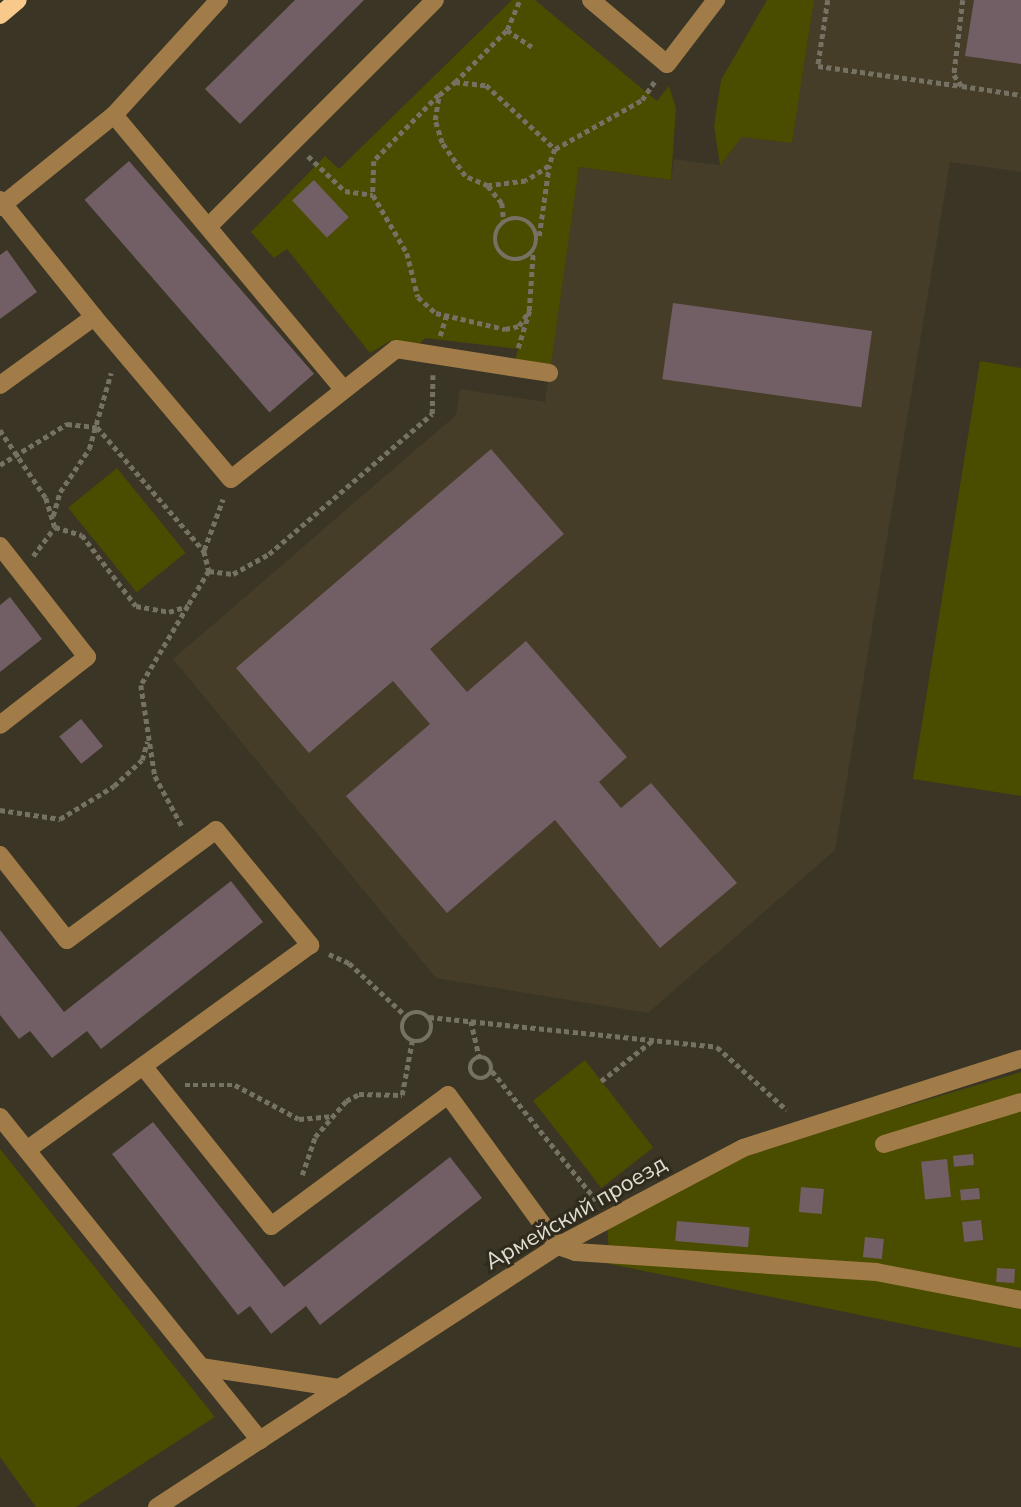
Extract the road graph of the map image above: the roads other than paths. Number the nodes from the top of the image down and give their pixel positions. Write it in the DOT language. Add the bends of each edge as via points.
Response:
graph roads {
  1 [pos="18,0"];
  2 [pos="219,0"];
  3 [pos="435,0"];
  4 [pos="591,0"];
  5 [pos="716,0"];
  6 [pos="0,15"];
  7 [pos="114,115"];
  8 [pos="1,204"];
  9 [pos="208,228"];
  10 [pos="94,317"];
  11 [pos="549,373"];
  12 [pos="0,385"];
  13 [pos="342,388"];
  14 [pos="0,546"];
  15 [pos="0,725"];
  16 [pos="0,855"];
  17 [pos="1021,1059"];
  18 [pos="143,1066"];
  19 [pos="1021,1102"];
  20 [pos="0,1117"];
  21 [pos="884,1144"];
  22 [pos="27,1150"];
  23 [pos="558,1246"];
  24 [pos="1021,1300"];
  25 [pos="201,1367"];
  26 [pos="340,1388"];
  27 [pos="260,1440"];
  28 [pos="157,1507"];
  1 -- 6 [label="main road"];
  2 -- 7 [label="street"];
  3 -- 9 [label="street"];
  4 -- 5 [label="street" via="667,64"];
  7 -- 8 [label="street"];
  7 -- 9 [label="street"];
  8 -- 10 [label="street"];
  9 -- 13 [label="street"];
  10 -- 12 [label="street"];
  10 -- 13 [label="street" via="231,479"];
  11 -- 13 [label="street" via="396,349"];
  14 -- 15 [label="street" via="87,657"];
  16 -- 18 [label="street" via="67,940 216,830 310,945"];
  17 -- 23 [label="street, Армейский проезд" via="743,1148"];
  18 -- 22 [label="street"];
  18 -- 23 [label="street" via="271,1226 448,1095"];
  19 -- 21 [label="street"];
  20 -- 22 [label="street"];
  22 -- 25 [label="street"];
  23 -- 24 [label="street" via="876,1272"];
  23 -- 26 [label="street, Армейский проезд"];
  25 -- 26 [label="street"];
  25 -- 27 [label="street"];
  26 -- 27 [label="street, Армейский проезд"];
  27 -- 28 [label="street, Армейский проезд"];
}
